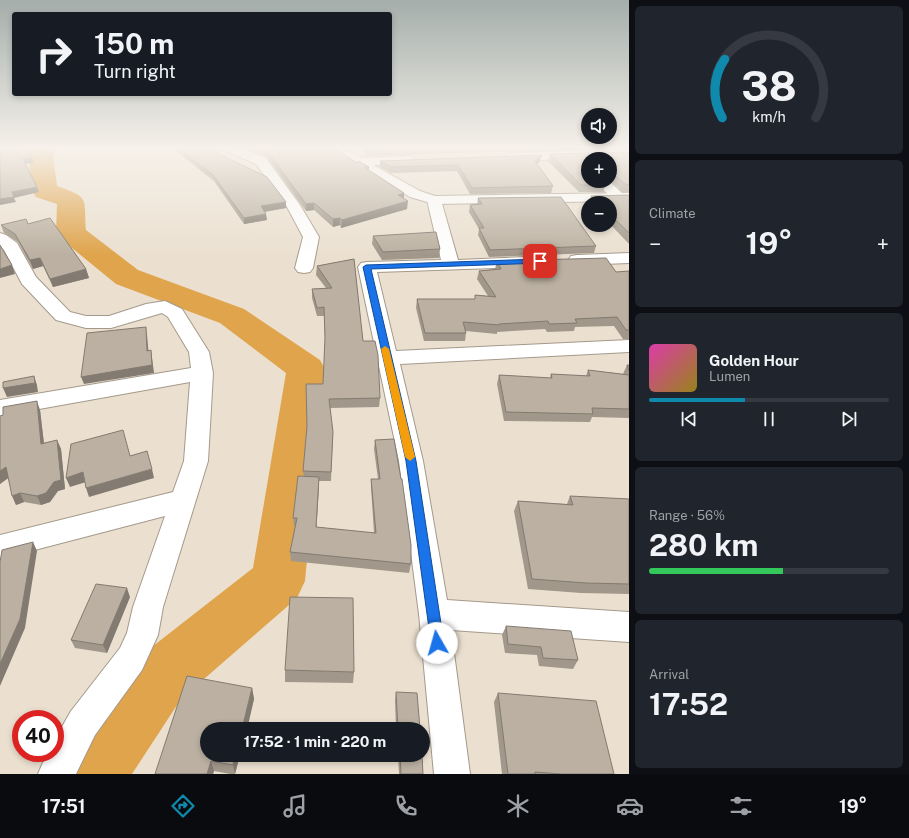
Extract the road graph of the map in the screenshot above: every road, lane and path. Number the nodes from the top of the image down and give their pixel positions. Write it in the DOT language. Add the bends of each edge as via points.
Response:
graph roads {
  1 [pos="277,183"];
  2 [pos="395,183"];
  3 [pos="611,188"];
  4 [pos="624,197"];
  5 [pos="434,200"];
  6 [pos="4,245"];
  7 [pos="629,258"];
  8 [pos="452,265"];
  9 [pos="304,268"];
  10 [pos="629,346"];
  11 [pos="387,358"];
  12 [pos="202,373"];
  13 [pos="0,408"];
  14 [pos="184,500"];
  15 [pos="0,547"];
  16 [pos="434,614"];
  17 [pos="629,627"];
  18 [pos="56,774"];
  19 [pos="452,774"];
  1 -- 9 [label="street" via="311,237"];
  2 -- 5 [label="street" via="415,194"];
  3 -- 4 [label="street"];
  4 -- 5 [label="street"];
  5 -- 8 [label="street"];
  6 -- 12 [label="street" via="28,280 63,316 86,322 111,322 153,308 165,307 175,313 199,352"];
  7 -- 8 [label="street"];
  8 -- 11 [label="street" via="366,267"];
  10 -- 11 [label="street"];
  11 -- 16 [label="street" via="411,461"];
  12 -- 13 [label="street"];
  12 -- 14 [label="street" via="196,461"];
  14 -- 15 [label="street"];
  14 -- 18 [label="street" via="137,647 131,659 83,723"];
  16 -- 17 [label="street"];
  16 -- 19 [label="street"];
}
